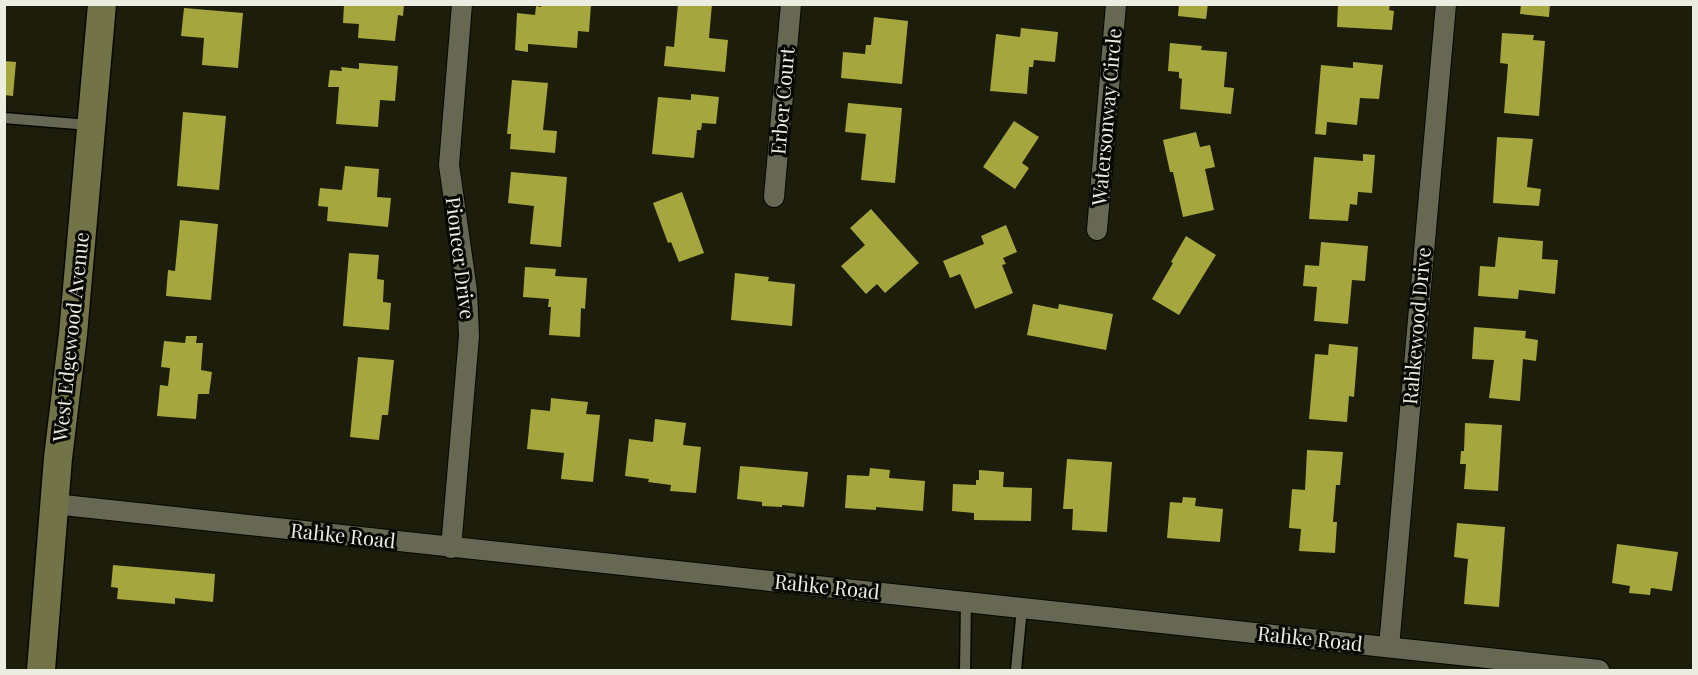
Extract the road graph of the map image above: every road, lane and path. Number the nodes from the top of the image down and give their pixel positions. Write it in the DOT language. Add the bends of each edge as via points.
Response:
graph roads {
  1 [pos="102,4"];
  2 [pos="462,4"];
  3 [pos="791,4"];
  4 [pos="1116,4"];
  5 [pos="1446,4"];
  6 [pos="4,118"];
  7 [pos="93,125"];
  8 [pos="774,197"];
  9 [pos="1097,230"];
  10 [pos="54,504"];
  11 [pos="451,548"];
  12 [pos="966,602"];
  13 [pos="1022,608"];
  14 [pos="1389,647"];
  15 [pos="40,670"];
  16 [pos="964,670"];
  17 [pos="1016,670"];
  18 [pos="1599,670"];
  1 -- 7 [label="main road, West Edgewood Avenue"];
  2 -- 11 [label="street, Pioneer Drive" via="449,165 467,291 469,336"];
  3 -- 8 [label="street, Erber Court"];
  4 -- 9 [label="street, Watersonway Circle"];
  5 -- 14 [label="street, Rahkewood Drive"];
  6 -- 7 [label="lane"];
  7 -- 10 [label="main road, West Edgewood Avenue"];
  10 -- 11 [label="street, Rahke Road"];
  10 -- 15 [label="main road, West Edgewood Avenue"];
  11 -- 12 [label="street, Rahke Road"];
  12 -- 13 [label="street, Rahke Road"];
  12 -- 16 [label="lane"];
  13 -- 14 [label="street, Rahke Road"];
  13 -- 17 [label="lane"];
  14 -- 18 [label="street, Rahke Road"];
}
